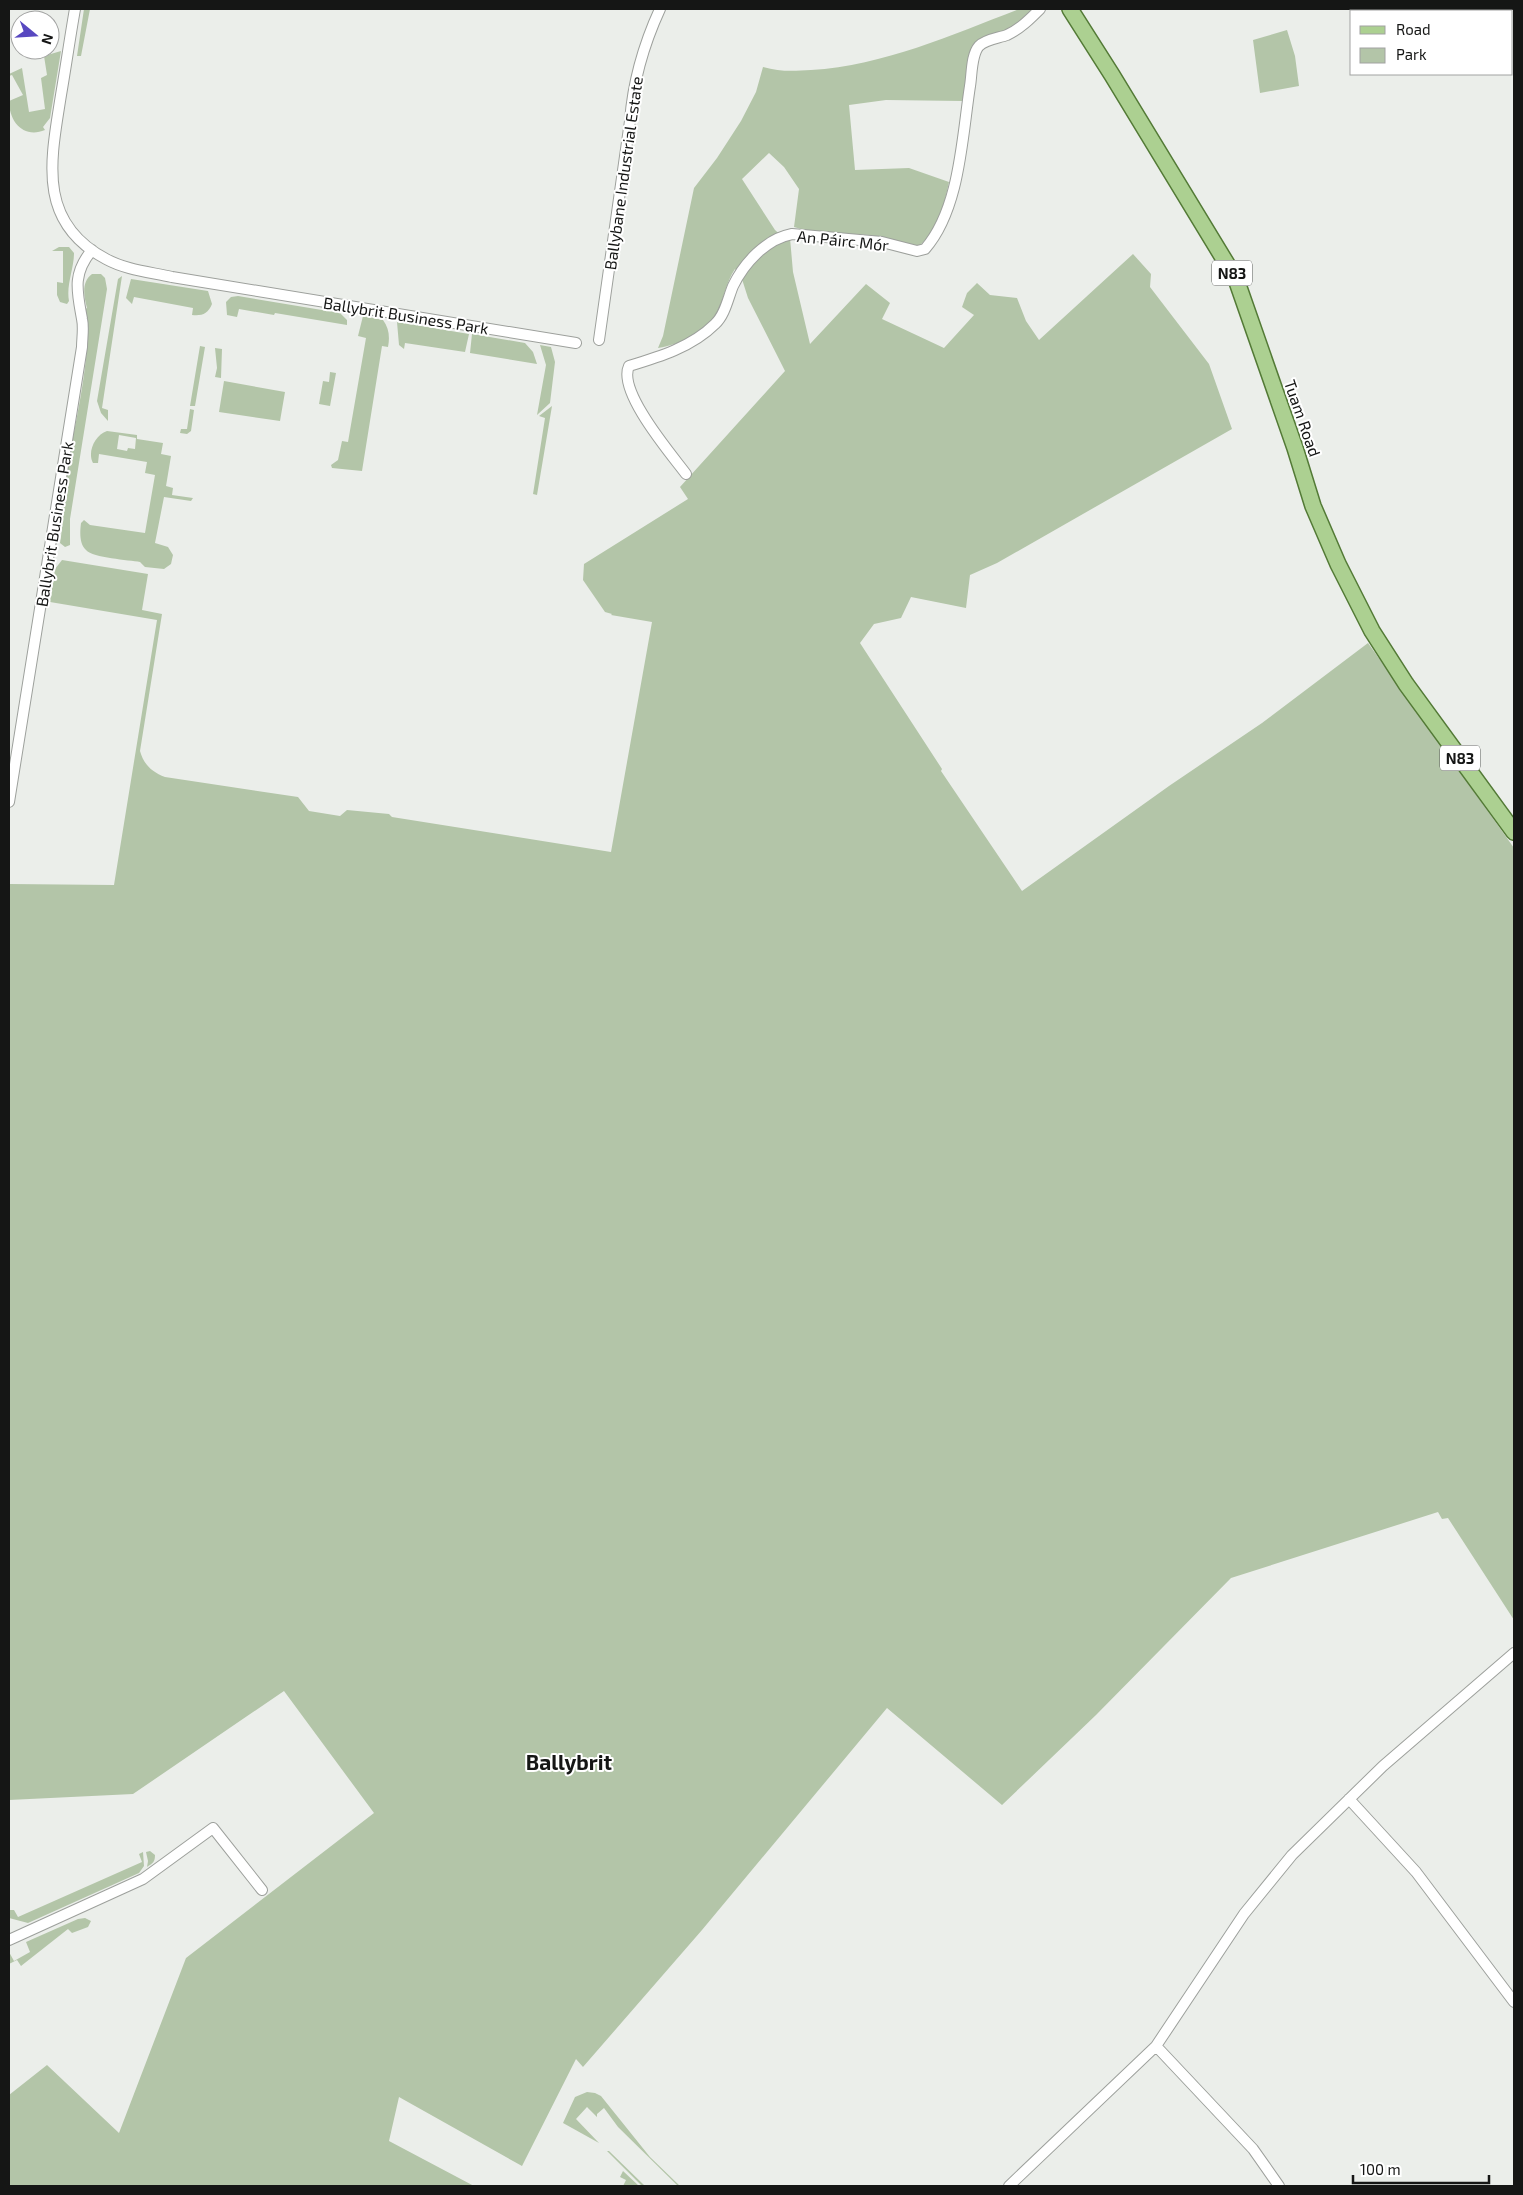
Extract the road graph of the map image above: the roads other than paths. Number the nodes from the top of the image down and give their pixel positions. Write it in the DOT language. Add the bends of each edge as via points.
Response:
graph roads {
  1 [pos="75,9"];
  2 [pos="660,9"];
  3 [pos="1040,9"];
  4 [pos="1070,9"];
  5 [pos="92,250"];
  6 [pos="599,340"];
  7 [pos="576,343"];
  8 [pos="686,474"];
  9 [pos="9,802"];
  10 [pos="1514,832"];
  11 [pos="1514,1653"];
  12 [pos="1349,1799"];
  13 [pos="262,1890"];
  14 [pos="9,1940"];
  15 [pos="1514,2002"];
  16 [pos="1156,2046"];
  17 [pos="1010,2186"];
  18 [pos="1280,2186"];
  1 -- 5 [label="street, Ballybrit Business Park" via="54,143 52,181 61,212 76,235"];
  2 -- 6 [label="street, Ballybane Industrial Estate" via="648,35 632,94"];
  3 -- 8 [label="street, An Páirc Mór" via="1019,28 978,47 949,206 925,249 917,251 865,240 792,234 781,236 763,248 741,272 717,323 685,346 629,366 626,371 628,386 637,406"];
  4 -- 10 [label="main road, Tuam Road / N83" via="1236,279 1312,506 1372,631 1406,684"];
  5 -- 7 [label="street, Ballybrit Business Park" via="124,266 172,277"];
  5 -- 9 [label="street, Ballybrit Business Park" via="84,260 77,288 82,347"];
  11 -- 12 [label="street"];
  12 -- 15 [label="street" via="1416,1872"];
  12 -- 16 [label="street" via="1292,1855 1255,1899"];
  13 -- 14 [label="street" via="213,1828 143,1879"];
  16 -- 17 [label="street"];
  16 -- 18 [label="street" via="1253,2149"];
}
